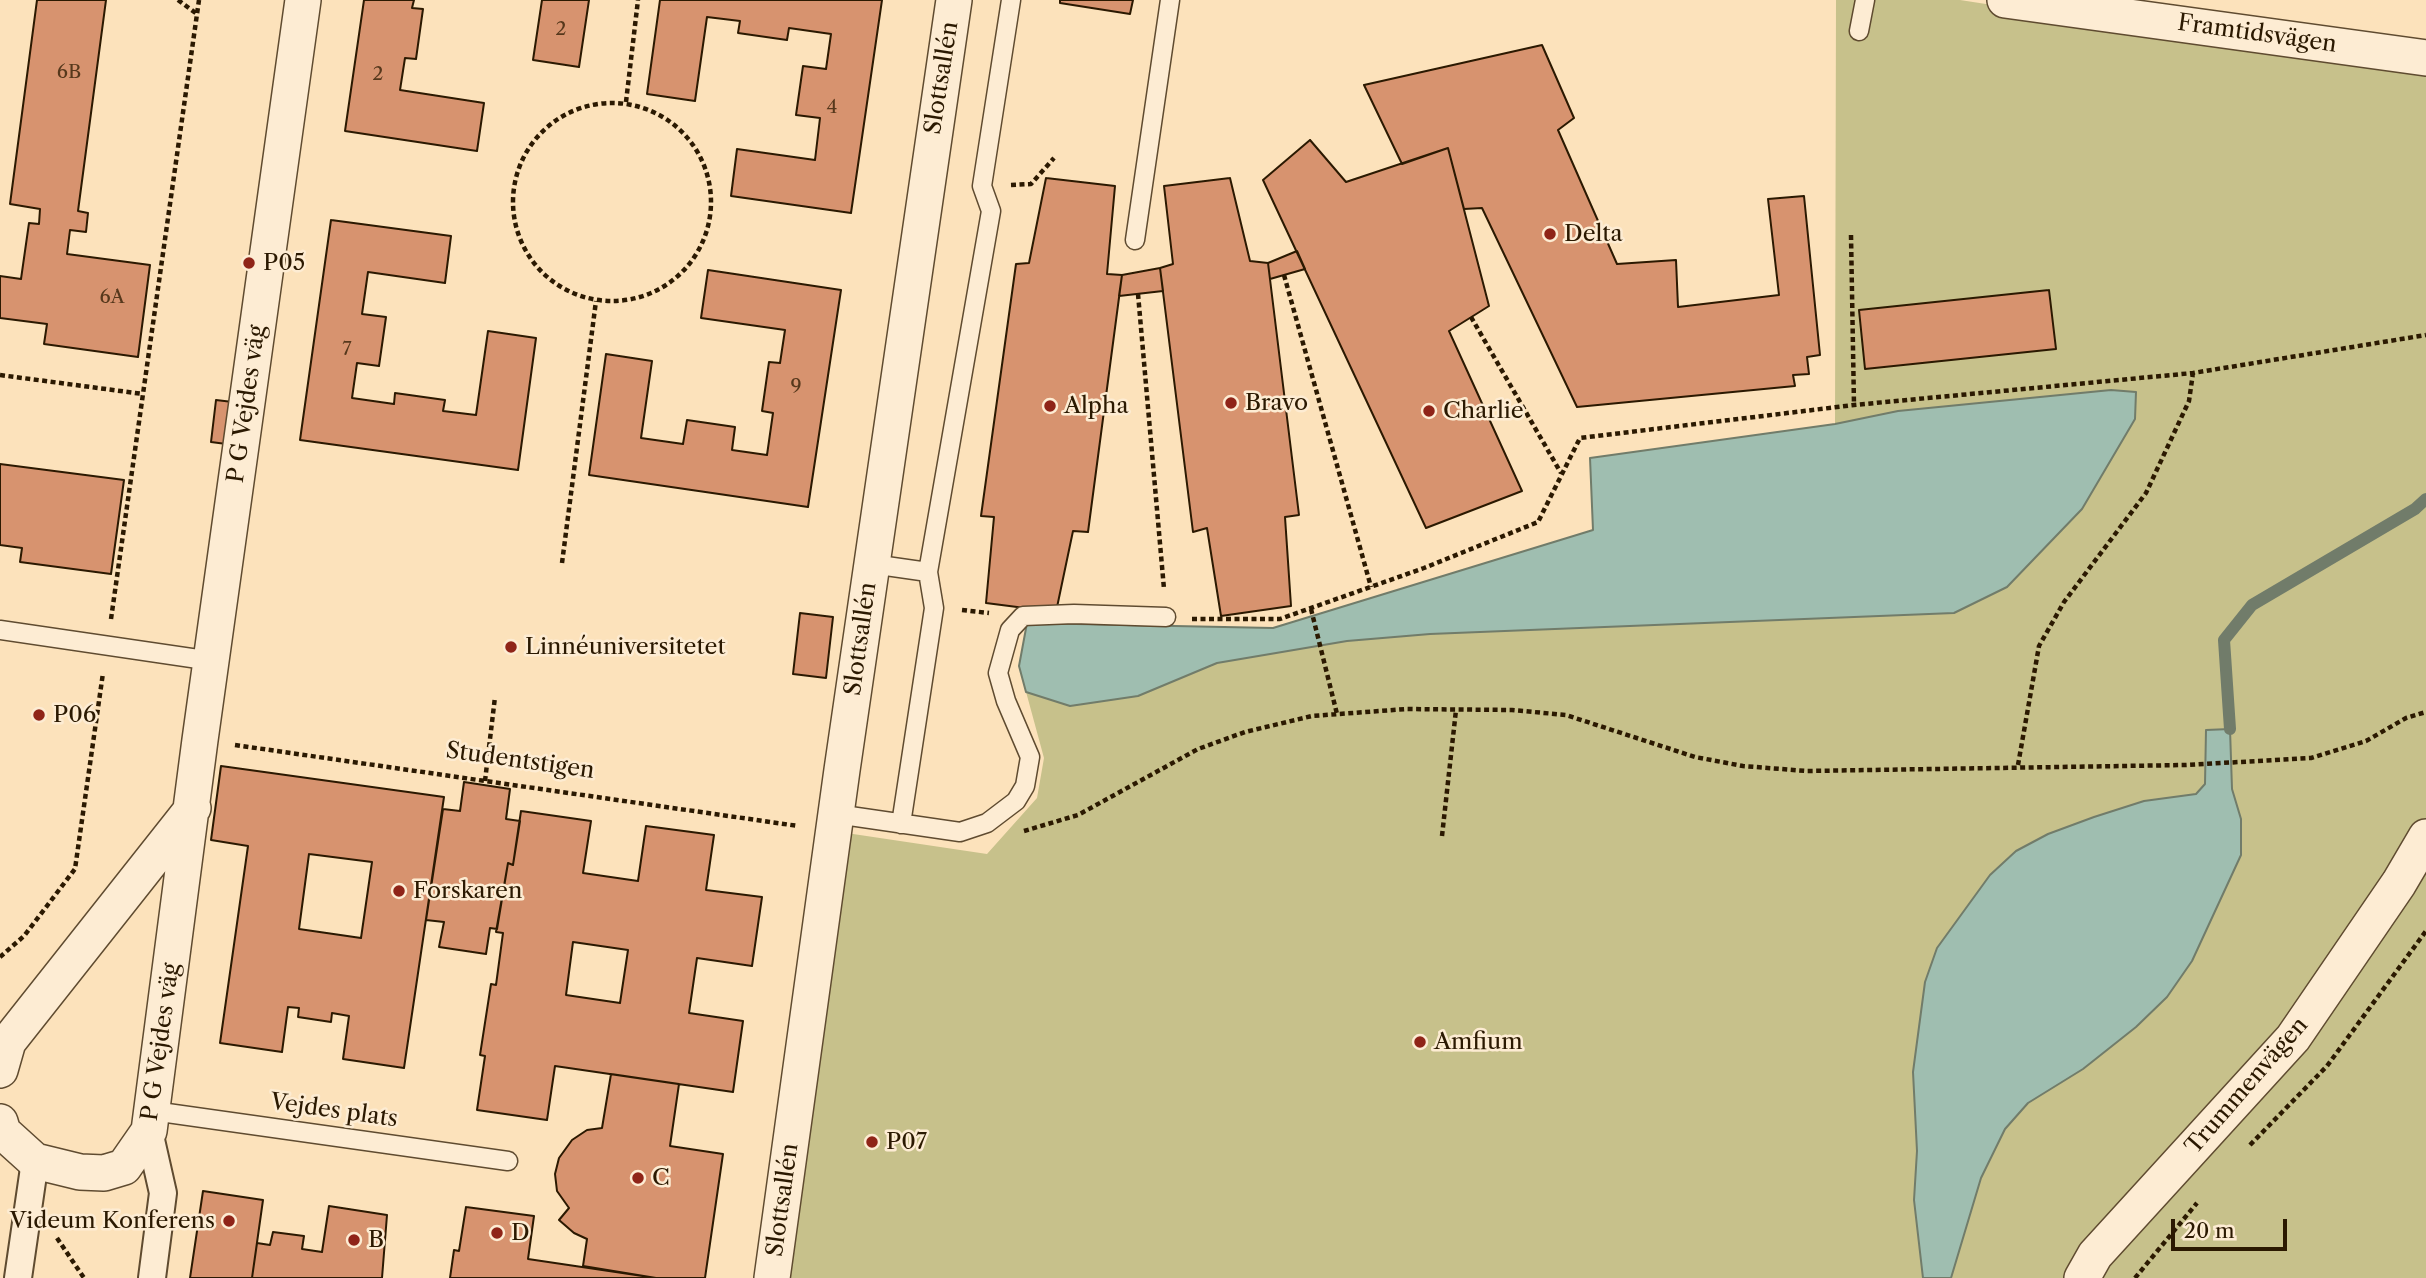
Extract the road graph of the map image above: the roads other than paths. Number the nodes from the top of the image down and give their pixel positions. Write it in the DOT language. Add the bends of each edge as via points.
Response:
graph roads {
  1 [pos="303,0"];
  2 [pos="954,0"];
  3 [pos="1011,0"];
  4 [pos="1170,0"];
  5 [pos="1865,0"];
  6 [pos="2005,0"];
  7 [pos="1859,31"];
  8 [pos="2426,58"];
  9 [pos="1135,240"];
  10 [pos="872,564"];
  11 [pos="928,572"];
  12 [pos="1166,617"];
  13 [pos="0,629"];
  14 [pos="212,661"];
  15 [pos="193,808"];
  16 [pos="835,822"];
  17 [pos="901,824"];
  18 [pos="2426,837"];
  19 [pos="2412,874"];
  20 [pos="0,1070"];
  21 [pos="151,1121"];
  22 [pos="0,1122"];
  23 [pos="35,1161"];
  24 [pos="508,1161"];
  25 [pos="18,1278"];
  26 [pos="152,1278"];
  27 [pos="772,1278"];
  28 [pos="2082,1278"];
  1 -- 14 [label="street, P G Vejdes väg"];
  2 -- 10 [label="street, Slottsallén"];
  3 -- 11 [label="lane" via="982,186 991,211"];
  4 -- 9 [label="lane"];
  5 -- 7 [label="lane"];
  6 -- 8 [label="street, Framtidsvägen"];
  10 -- 11 [label="lane"];
  10 -- 16 [label="street, Slottsallén"];
  11 -- 17 [label="lane" via="934,608"];
  12 -- 17 [label="lane" via="1023,616 1010,630 998,673 1030,757 1026,786 1016,801 987,824 960,832"];
  13 -- 14 [label="lane"];
  14 -- 15 [label="street, P G Vejdes väg"];
  15 -- 20 [label="street" via="8,1042"];
  15 -- 21 [label="street, P G Vejdes väg"];
  16 -- 17 [label="lane"];
  16 -- 27 [label="street, Slottsallén"];
  18 -- 19 [label="street, Trummenvägen"];
  19 -- 28 [label="street, Trummenvägen" via="2293,1038 2095,1255"];
  21 -- 23 [label="street, P G Vejdes väg" via="124,1167 104,1173"];
  21 -- 24 [label="lane, Vejdes plats"];
  21 -- 26 [label="street" via="163,1193"];
  22 -- 23 [label="street, P G Vejdes väg" via="4,1132"];
  23 -- 25 [label="street"];
}
